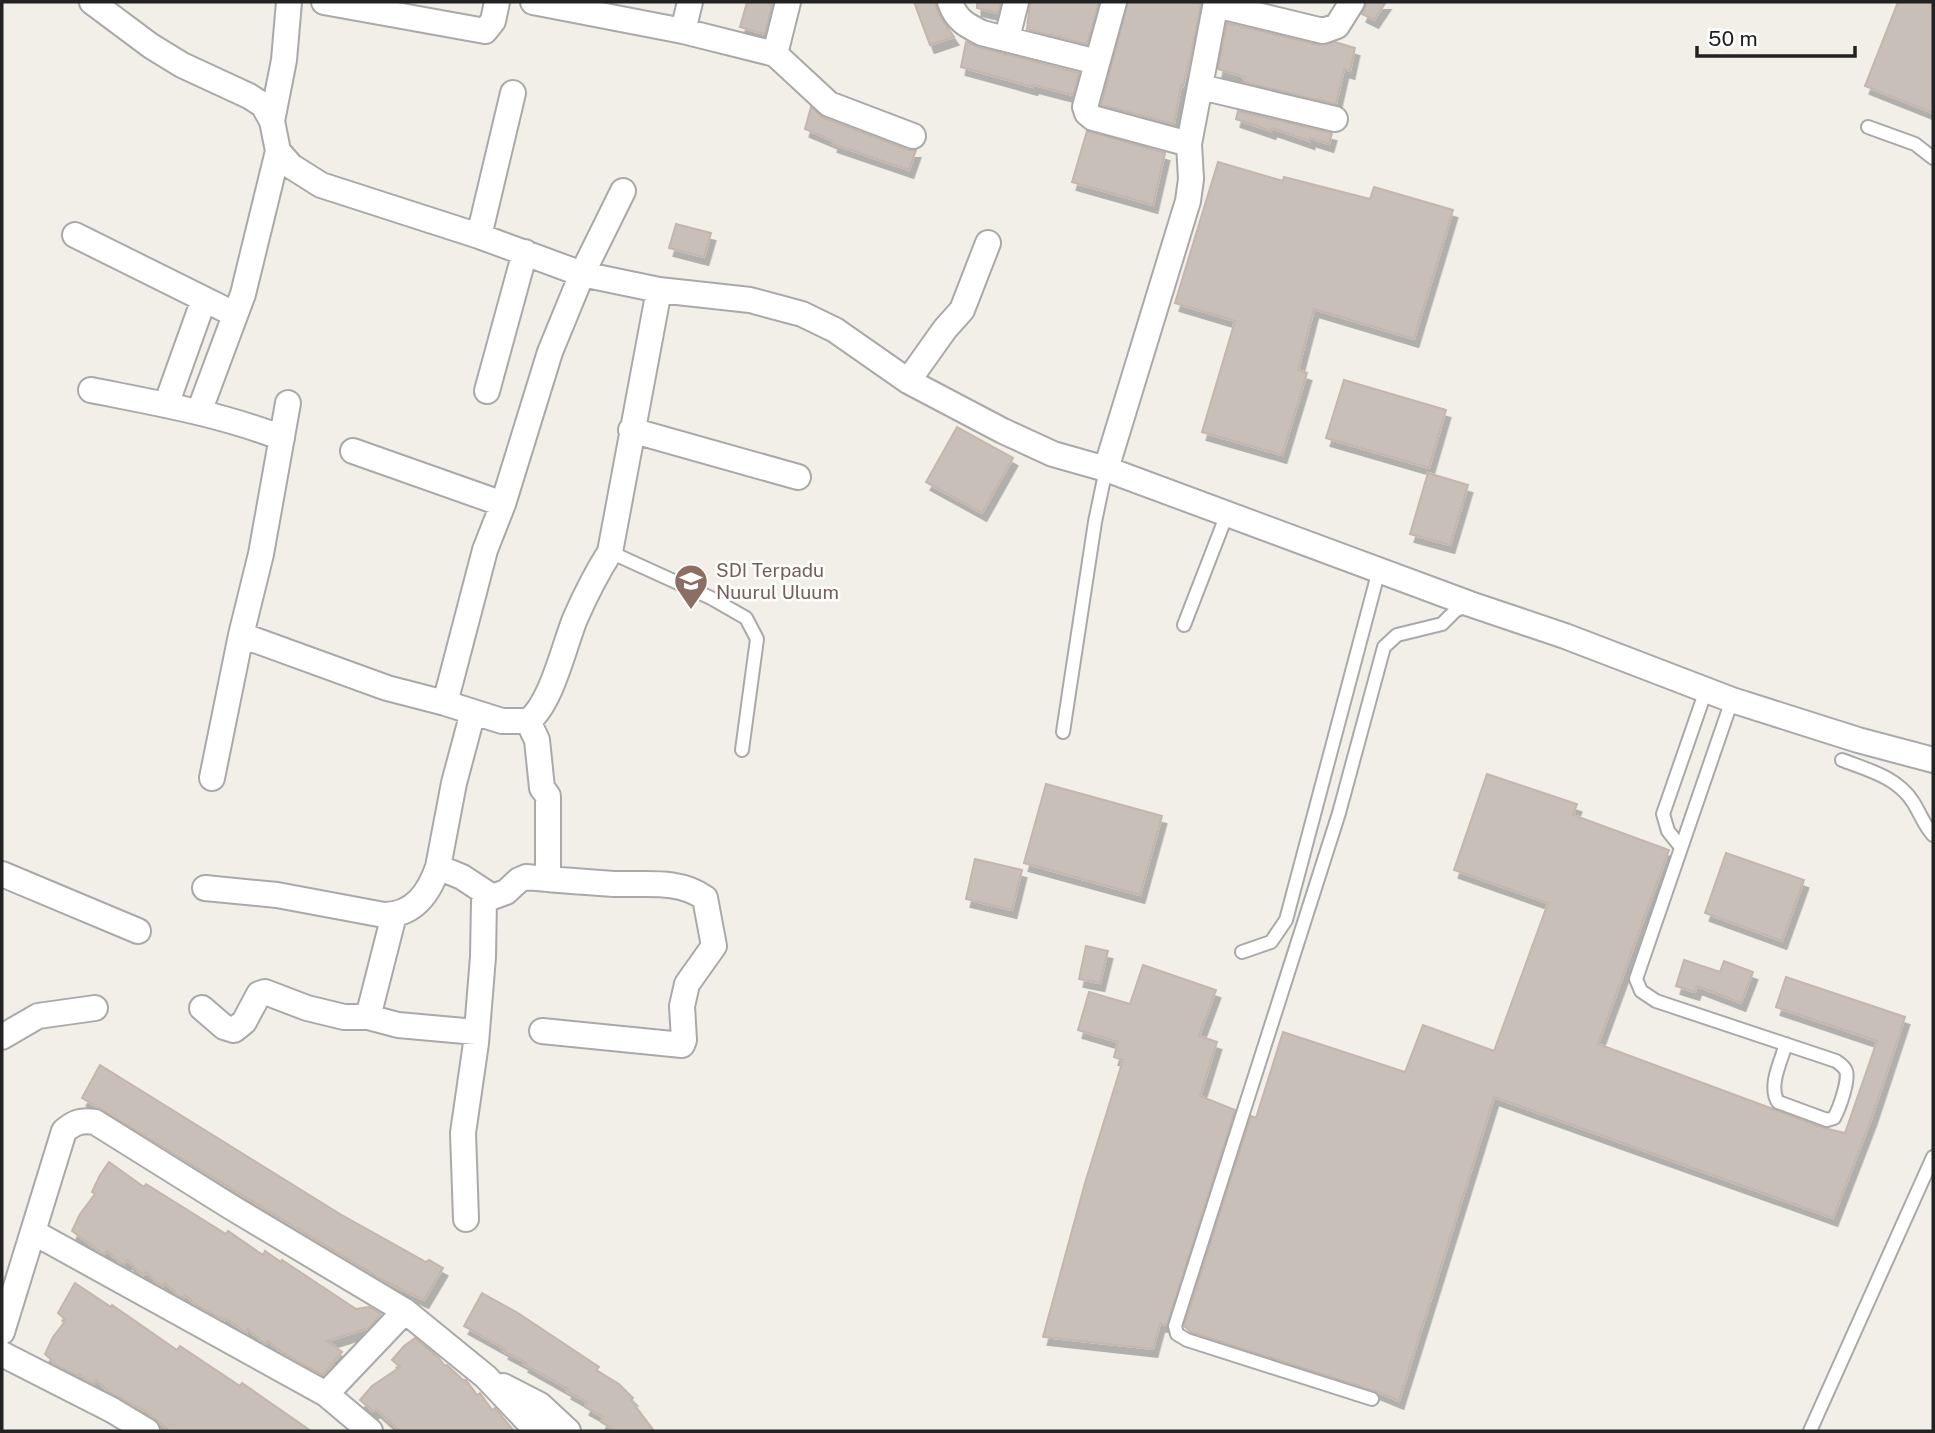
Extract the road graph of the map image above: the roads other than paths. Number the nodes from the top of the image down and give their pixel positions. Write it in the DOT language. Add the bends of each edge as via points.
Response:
graph roads {
  1 [pos="92,2"];
  2 [pos="289,2"];
  3 [pos="324,2"];
  4 [pos="497,2"];
  5 [pos="533,2"];
  6 [pos="690,2"];
  7 [pos="788,2"];
  8 [pos="950,2"];
  9 [pos="1016,2"];
  10 [pos="1114,2"];
  11 [pos="1352,2"];
  12 [pos="1216,3"];
  13 [pos="593,8"];
  14 [pos="683,31"];
  15 [pos="1007,38"];
  16 [pos="775,54"];
  17 [pos="1097,62"];
  18 [pos="1201,87"];
  19 [pos="513,93"];
  20 [pos="1335,119"];
  21 [pos="272,121"];
  22 [pos="1868,127"];
  23 [pos="913,136"];
  24 [pos="1189,144"];
  25 [pos="278,151"];
  26 [pos="1933,158"];
  27 [pos="623,191"];
  28 [pos="75,235"];
  29 [pos="480,236"];
  30 [pos="988,243"];
  31 [pos="525,253"];
  32 [pos="582,274"];
  33 [pos="659,290"];
  34 [pos="204,299"];
  35 [pos="234,314"];
  36 [pos="908,381"];
  37 [pos="92,390"];
  38 [pos="487,391"];
  39 [pos="288,403"];
  40 [pos="166,405"];
  41 [pos="199,412"];
  42 [pos="631,429"];
  43 [pos="282,438"];
  44 [pos="353,451"];
  45 [pos="1106,469"];
  46 [pos="797,477"];
  47 [pos="503,503"];
  48 [pos="1227,514"];
  49 [pos="610,552"];
  50 [pos="1379,570"];
  51 [pos="1470,604"];
  52 [pos="1184,625"];
  53 [pos="241,635"];
  54 [pos="1706,690"];
  55 [pos="1732,700"];
  56 [pos="445,703"];
  57 [pos="473,712"];
  58 [pos="528,721"];
  59 [pos="1063,732"];
  60 [pos="742,750"];
  61 [pos="1842,760"];
  62 [pos="1933,760"];
  63 [pos="212,778"];
  64 [pos="1933,835"];
  65 [pos="1680,846"];
  66 [pos="438,867"];
  67 [pos="2,874"];
  68 [pos="548,879"];
  69 [pos="205,888"];
  70 [pos="491,896"];
  71 [pos="394,915"];
  72 [pos="138,931"];
  73 [pos="1242,952"];
  74 [pos="95,1008"];
  75 [pos="202,1008"];
  76 [pos="368,1017"];
  77 [pos="542,1031"];
  78 [pos="476,1032"];
  79 [pos="2,1037"];
  80 [pos="1786,1044"];
  81 [pos="1932,1164"];
  82 [pos="466,1219"];
  83 [pos="33,1232"];
  84 [pos="405,1311"];
  85 [pos="2,1332"];
  86 [pos="2,1354"];
  87 [pos="486,1377"];
  88 [pos="326,1395"];
  89 [pos="1372,1399"];
  90 [pos="109,1420"];
  91 [pos="146,1431"];
  92 [pos="370,1431"];
  93 [pos="537,1431"];
  94 [pos="568,1431"];
  95 [pos="1811,1431"];
  1 -- 21 [label="street" via="182,65 263,105"];
  2 -- 21 [label="street"];
  3 -- 4 [label="street" via="485,31 493,21"];
  5 -- 13 [label="street"];
  6 -- 14 [label="street"];
  7 -- 16 [label="street"];
  8 -- 15 [label="street" via="966,26"];
  9 -- 15 [label="street"];
  10 -- 17 [label="street"];
  11 -- 12 [label="street" via="1337,26 1323,31"];
  12 -- 18 [label="street"];
  13 -- 14 [label="street"];
  14 -- 16 [label="street"];
  15 -- 17 [label="street"];
  16 -- 23 [label="street" via="829,104"];
  17 -- 24 [label="street" via="1087,113"];
  18 -- 20 [label="street"];
  18 -- 24 [label="street"];
  19 -- 29 [label="street"];
  21 -- 25 [label="street"];
  22 -- 26 [label="lane" via="1915,144"];
  24 -- 45 [label="street" via="1188,201"];
  25 -- 29 [label="street" via="291,166 321,185"];
  25 -- 35 [label="street"];
  27 -- 32 [label="street"];
  28 -- 34 [label="street"];
  29 -- 31 [label="street"];
  30 -- 36 [label="street" via="962,310"];
  31 -- 32 [label="street"];
  31 -- 38 [label="street"];
  32 -- 33 [label="street"];
  32 -- 47 [label="street" via="550,352"];
  33 -- 36 [label="street" via="750,300 802,314 835,330"];
  33 -- 42 [label="street"];
  34 -- 35 [label="street"];
  34 -- 40 [label="street"];
  35 -- 41 [label="street"];
  36 -- 45 [label="street" via="1053,454"];
  37 -- 40 [label="street"];
  39 -- 43 [label="street"];
  40 -- 41 [label="street"];
  41 -- 43 [label="street"];
  42 -- 46 [label="street"];
  42 -- 49 [label="street"];
  43 -- 53 [label="street"];
  44 -- 47 [label="street"];
  45 -- 48 [label="street"];
  45 -- 59 [label="lane"];
  47 -- 56 [label="street" via="485,550"];
  48 -- 50 [label="street"];
  48 -- 52 [label="lane"];
  49 -- 58 [label="street" via="592,581 543,704"];
  49 -- 60 [label="lane" via="746,618 757,639"];
  50 -- 51 [label="street"];
  50 -- 73 [label="lane" via="1286,920 1271,942"];
  51 -- 54 [label="street"];
  51 -- 89 [label="lane" via="1442,624 1397,635 1384,647 1339,813 1175,1326 1177,1334 1187,1340"];
  53 -- 56 [label="street" via="387,688"];
  53 -- 63 [label="street"];
  54 -- 55 [label="street"];
  54 -- 65 [label="lane" via="1663,814 1668,831"];
  55 -- 62 [label="street"];
  55 -- 65 [label="lane"];
  56 -- 57 [label="street"];
  57 -- 58 [label="street" via="502,721"];
  57 -- 66 [label="street"];
  58 -- 68 [label="street" via="537,740 542,788 548,796"];
  61 -- 64 [label="lane" via="1901,788"];
  65 -- 80 [label="lane" via="1636,979 1641,991 1656,1001"];
  66 -- 70 [label="street"];
  66 -- 71 [label="street" via="419,904"];
  67 -- 72 [label="street"];
  68 -- 70 [label="street" via="526,877 506,892"];
  68 -- 77 [label="street" via="693,889 705,898 714,946 687,984 682,1045"];
  69 -- 71 [label="street"];
  70 -- 78 [label="street" via="484,904"];
  71 -- 76 [label="street"];
  74 -- 79 [label="street" via="38,1016"];
  75 -- 76 [label="street" via="234,1030 265,992 344,1017"];
  76 -- 78 [label="street" via="398,1026"];
  78 -- 82 [label="street" via="463,1133"];
  80 -- 80 [label="lane" via="1844,1067 1845,1084 1834,1118 1827,1120 1778,1102 1773,1095"];
  81 -- 95 [label="lane"];
  83 -- 84 [label="street" via="64,1131 82,1120 95,1122"];
  83 -- 85 [label="street"];
  83 -- 88 [label="street"];
  84 -- 87 [label="street"];
  84 -- 88 [label="street"];
  86 -- 90 [label="street"];
  87 -- 93 [label="street"];
  87 -- 94 [label="street" via="540,1405"];
  88 -- 92 [label="street"];
  90 -- 91 [label="street"];
}
